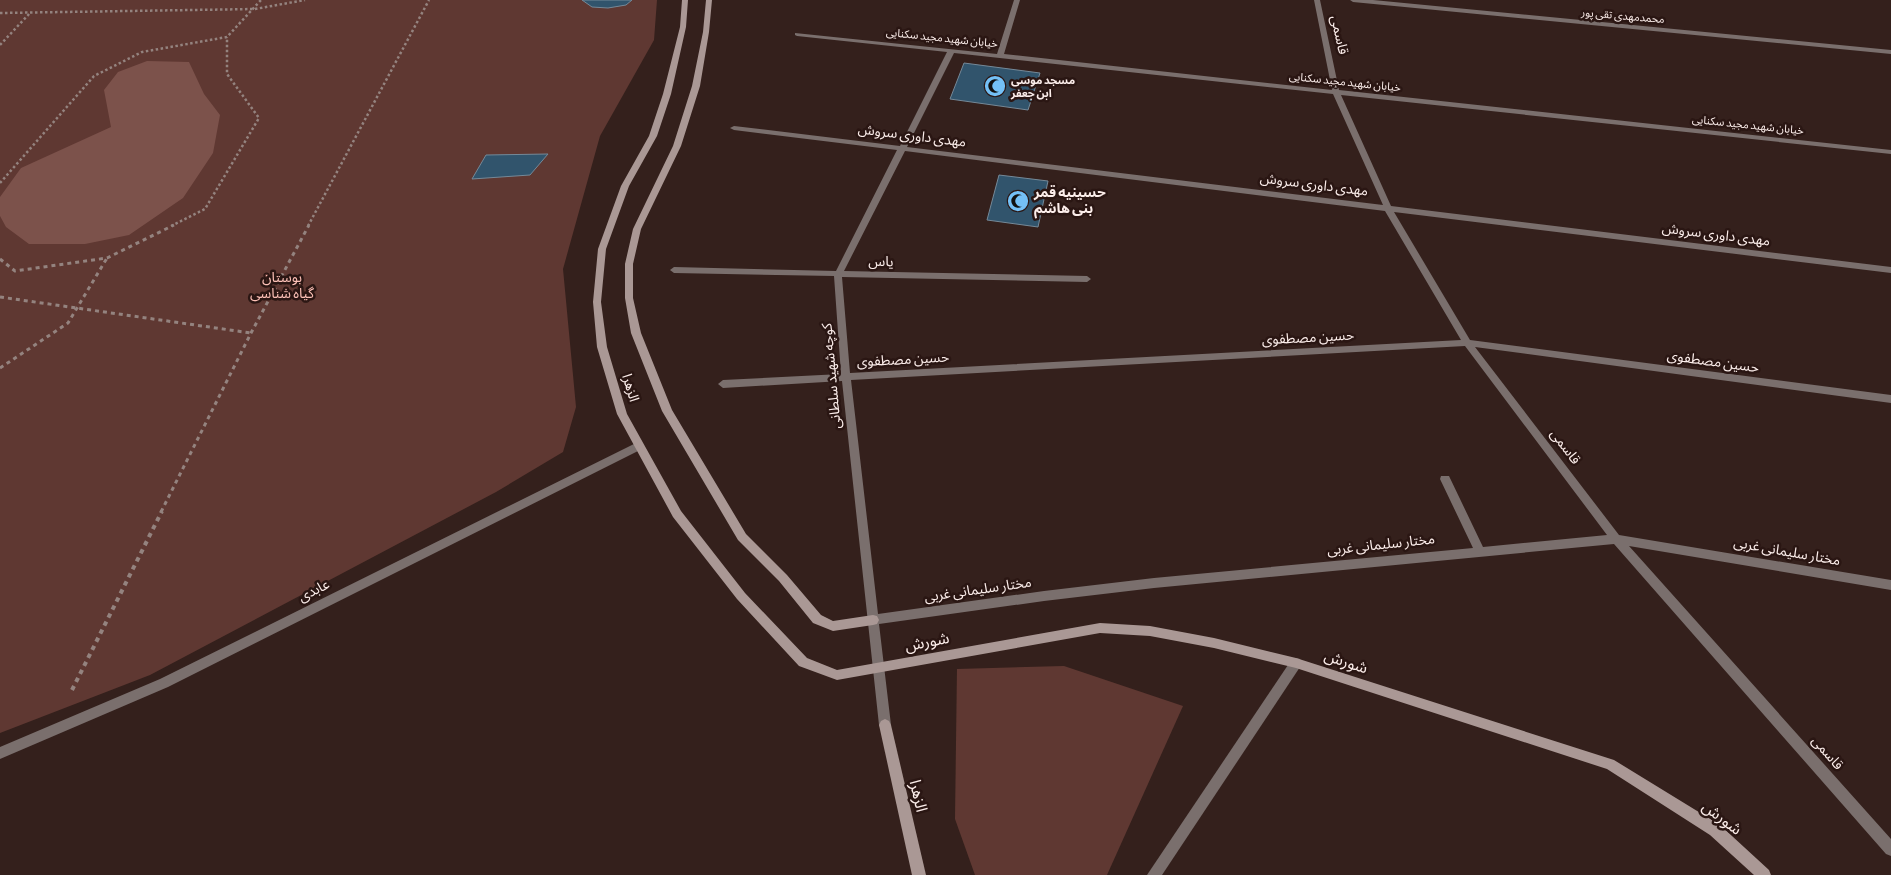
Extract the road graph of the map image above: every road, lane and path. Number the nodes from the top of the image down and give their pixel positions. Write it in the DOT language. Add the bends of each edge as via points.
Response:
graph roads {
  1 [pos="261,0"];
  2 [pos="304,0"];
  3 [pos="429,0"];
  4 [pos="685,0"];
  5 [pos="709,0"];
  6 [pos="1017,0"];
  7 [pos="1317,0"];
  8 [pos="1353,0"];
  9 [pos="255,9"];
  10 [pos="0,13"];
  11 [pos="30,13"];
  12 [pos="797,34"];
  13 [pos="226,37"];
  14 [pos="0,45"];
  15 [pos="952,50"];
  16 [pos="1891,52"];
  17 [pos="1000,56"];
  18 [pos="1336,92"];
  19 [pos="734,128"];
  20 [pos="902,149"];
  21 [pos="1891,152"];
  22 [pos="0,183"];
  23 [pos="1388,208"];
  24 [pos="107,258"];
  25 [pos="0,259"];
  26 [pos="674,270"];
  27 [pos="1891,270"];
  28 [pos="838,275"];
  29 [pos="1087,279"];
  30 [pos="0,297"];
  31 [pos="251,333"];
  32 [pos="1467,343"];
  33 [pos="0,368"];
  34 [pos="846,377"];
  35 [pos="723,384"];
  36 [pos="1891,399"];
  37 [pos="638,446"];
  38 [pos="1445,479"];
  39 [pos="1616,539"];
  40 [pos="1479,550"];
  41 [pos="1891,585"];
  42 [pos="873,620"];
  43 [pos="1296,663"];
  44 [pos="878,668"];
  45 [pos="72,691"];
  46 [pos="885,725"];
  47 [pos="0,753"];
  48 [pos="1891,850"];
  49 [pos="919,875"];
  50 [pos="1154,875"];
  51 [pos="1764,875"];
  1 -- 9 [label="path"];
  2 -- 9 [label="path"];
  3 -- 31 [label="path"];
  4 -- 37 [label="street, الزهرا" via="683,27 667,94 653,136 625,186 602,249 599,269 597,302 602,347 622,414"];
  5 -- 42 [label="street, الزهرا" via="696,86 677,146 637,230 631,256 629,298 636,333 667,411 742,537 783,578 817,619 833,626"];
  6 -- 17 [label="street"];
  7 -- 18 [label="street, قاسمی"];
  8 -- 16 [label="street, محمدمهدی تقی پور"];
  9 -- 11 [label="path"];
  9 -- 13 [label="path"];
  10 -- 11 [label="path"];
  11 -- 14 [label="path"];
  12 -- 15 [label="street, خیابان شهید مجید سکنایی"];
  13 -- 22 [label="path" via="142,52 94,76"];
  13 -- 24 [label="path" via="227,74 258,118 205,209"];
  15 -- 17 [label="street, خیابان شهید مجید سکنایی"];
  15 -- 20 [label="street"];
  17 -- 18 [label="street, خیابان شهید مجید سکنایی"];
  18 -- 21 [label="street, خیابان شهید مجید سکنایی"];
  18 -- 23 [label="street, قاسمی"];
  19 -- 20 [label="street, مهدی داوری سروش"];
  20 -- 23 [label="street, مهدی داوری سروش"];
  20 -- 28 [label="street"];
  23 -- 27 [label="street, مهدی داوری سروش"];
  23 -- 32 [label="street, قاسمی"];
  24 -- 25 [label="path" via="15,271"];
  24 -- 33 [label="path" via="68,323"];
  26 -- 28 [label="street, یاس"];
  28 -- 29 [label="street, یاس"];
  28 -- 34 [label="street, کوچه شهید سلطانی"];
  30 -- 31 [label="path"];
  31 -- 45 [label="path"];
  32 -- 34 [label="street, حسین مصطفوی"];
  32 -- 36 [label="street, حسین مصطفوی"];
  32 -- 39 [label="street, قاسمی"];
  34 -- 35 [label="street, حسین مصطفوی"];
  34 -- 42 [label="street, کوچه شهید سلطانی"];
  37 -- 44 [label="street, الزهرا" via="677,514 741,596 802,662 837,675"];
  37 -- 47 [label="street, عابدی" via="164,683"];
  38 -- 40 [label="street"];
  39 -- 40 [label="street, مختار سلیمانی غربی"];
  39 -- 41 [label="street, مختار سلیمانی غربی"];
  39 -- 48 [label="street, قاسمی"];
  40 -- 42 [label="street, مختار سلیمانی غربی" via="1099,589"];
  42 -- 44 [label="street, کوچه شهید سلطانی"];
  43 -- 44 [label="street, شورش" via="1150,631 1100,628"];
  43 -- 50 [label="street"];
  43 -- 51 [label="street, شورش" via="1610,764 1715,830"];
  44 -- 46 [label="street, کوچه شهید سلطانی"];
  46 -- 49 [label="street, الزهرا"];
}
